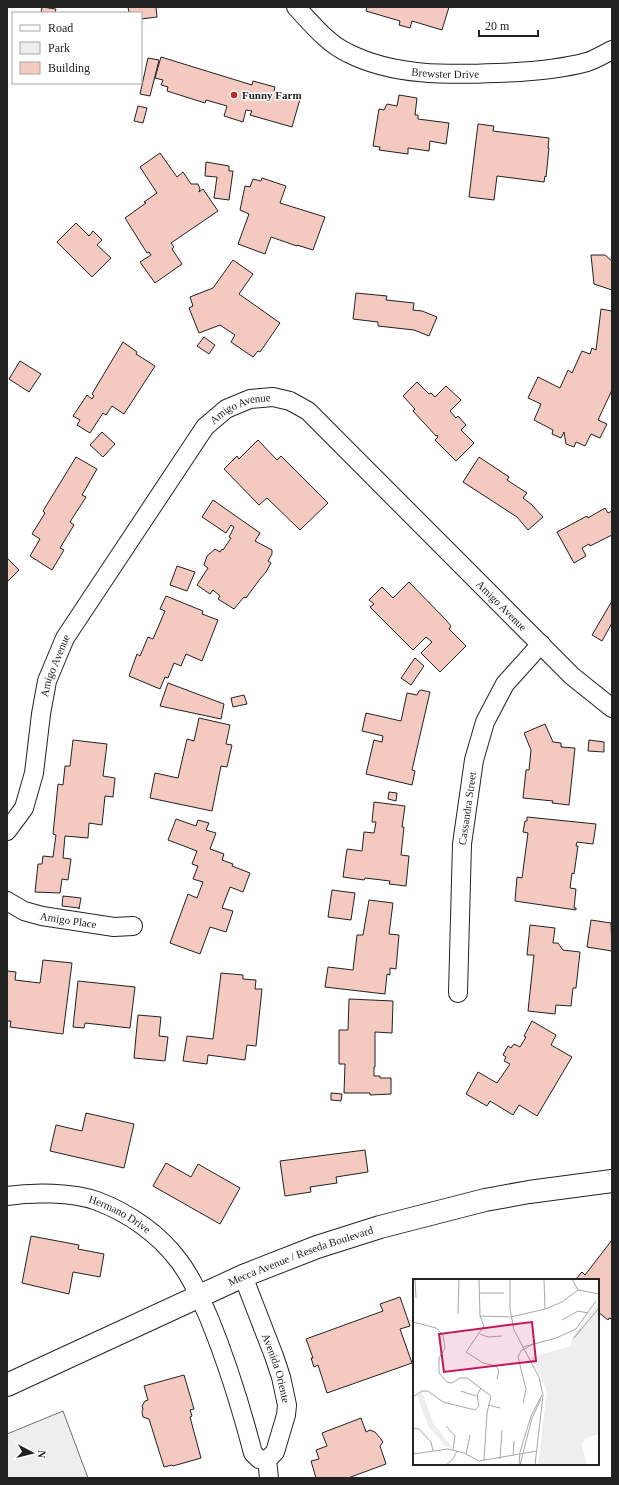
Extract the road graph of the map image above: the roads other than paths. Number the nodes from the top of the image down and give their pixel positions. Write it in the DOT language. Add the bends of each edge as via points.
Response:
graph roads {
  1 [pos="296,7"];
  2 [pos="612,50"];
  3 [pos="541,644"];
  4 [pos="612,708"];
  5 [pos="7,832"];
  6 [pos="7,901"];
  7 [pos="133,926"];
  8 [pos="458,993"];
  9 [pos="612,1180"];
  10 [pos="7,1196"];
  11 [pos="243,1276"];
  12 [pos="199,1296"];
  13 [pos="7,1385"];
  14 [pos="268,1469"];
  1 -- 2 [label="street, Brewster Drive" via="323,37 348,53 377,64 409,71 461,75 538,71 588,62"];
  3 -- 4 [label="street, Amigo Avenue" via="572,676"];
  3 -- 5 [label="street, Amigo Avenue" via="308,411 290,401 273,397 250,399 226,408 205,427 65,638 47,681 34,773 24,808"];
  3 -- 8 [label="street, Cassandra Street" via="505,684 485,722 474,760 462,844"];
  6 -- 7 [label="street, Amigo Place" via="24,911 42,916 114,927"];
  9 -- 11 [label="main road, Mecca Avenue / Reseda Boulevard" via="529,1192 457,1207 317,1247"];
  10 -- 12 [label="street, Hermano Drive" via="63,1194 96,1200 136,1220 165,1244 178,1260"];
  11 -- 12 [label="main road, Mecca Avenue / Reseda Boulevard"];
  11 -- 14 [label="street, Avenida Oriente" via="274,1356 287,1405"];
  12 -- 13 [label="main road, Mecca Avenue / Reseda Boulevard"];
  12 -- 14 [label="street, Avenida Oriente" via="236,1390 253,1453"];
}
